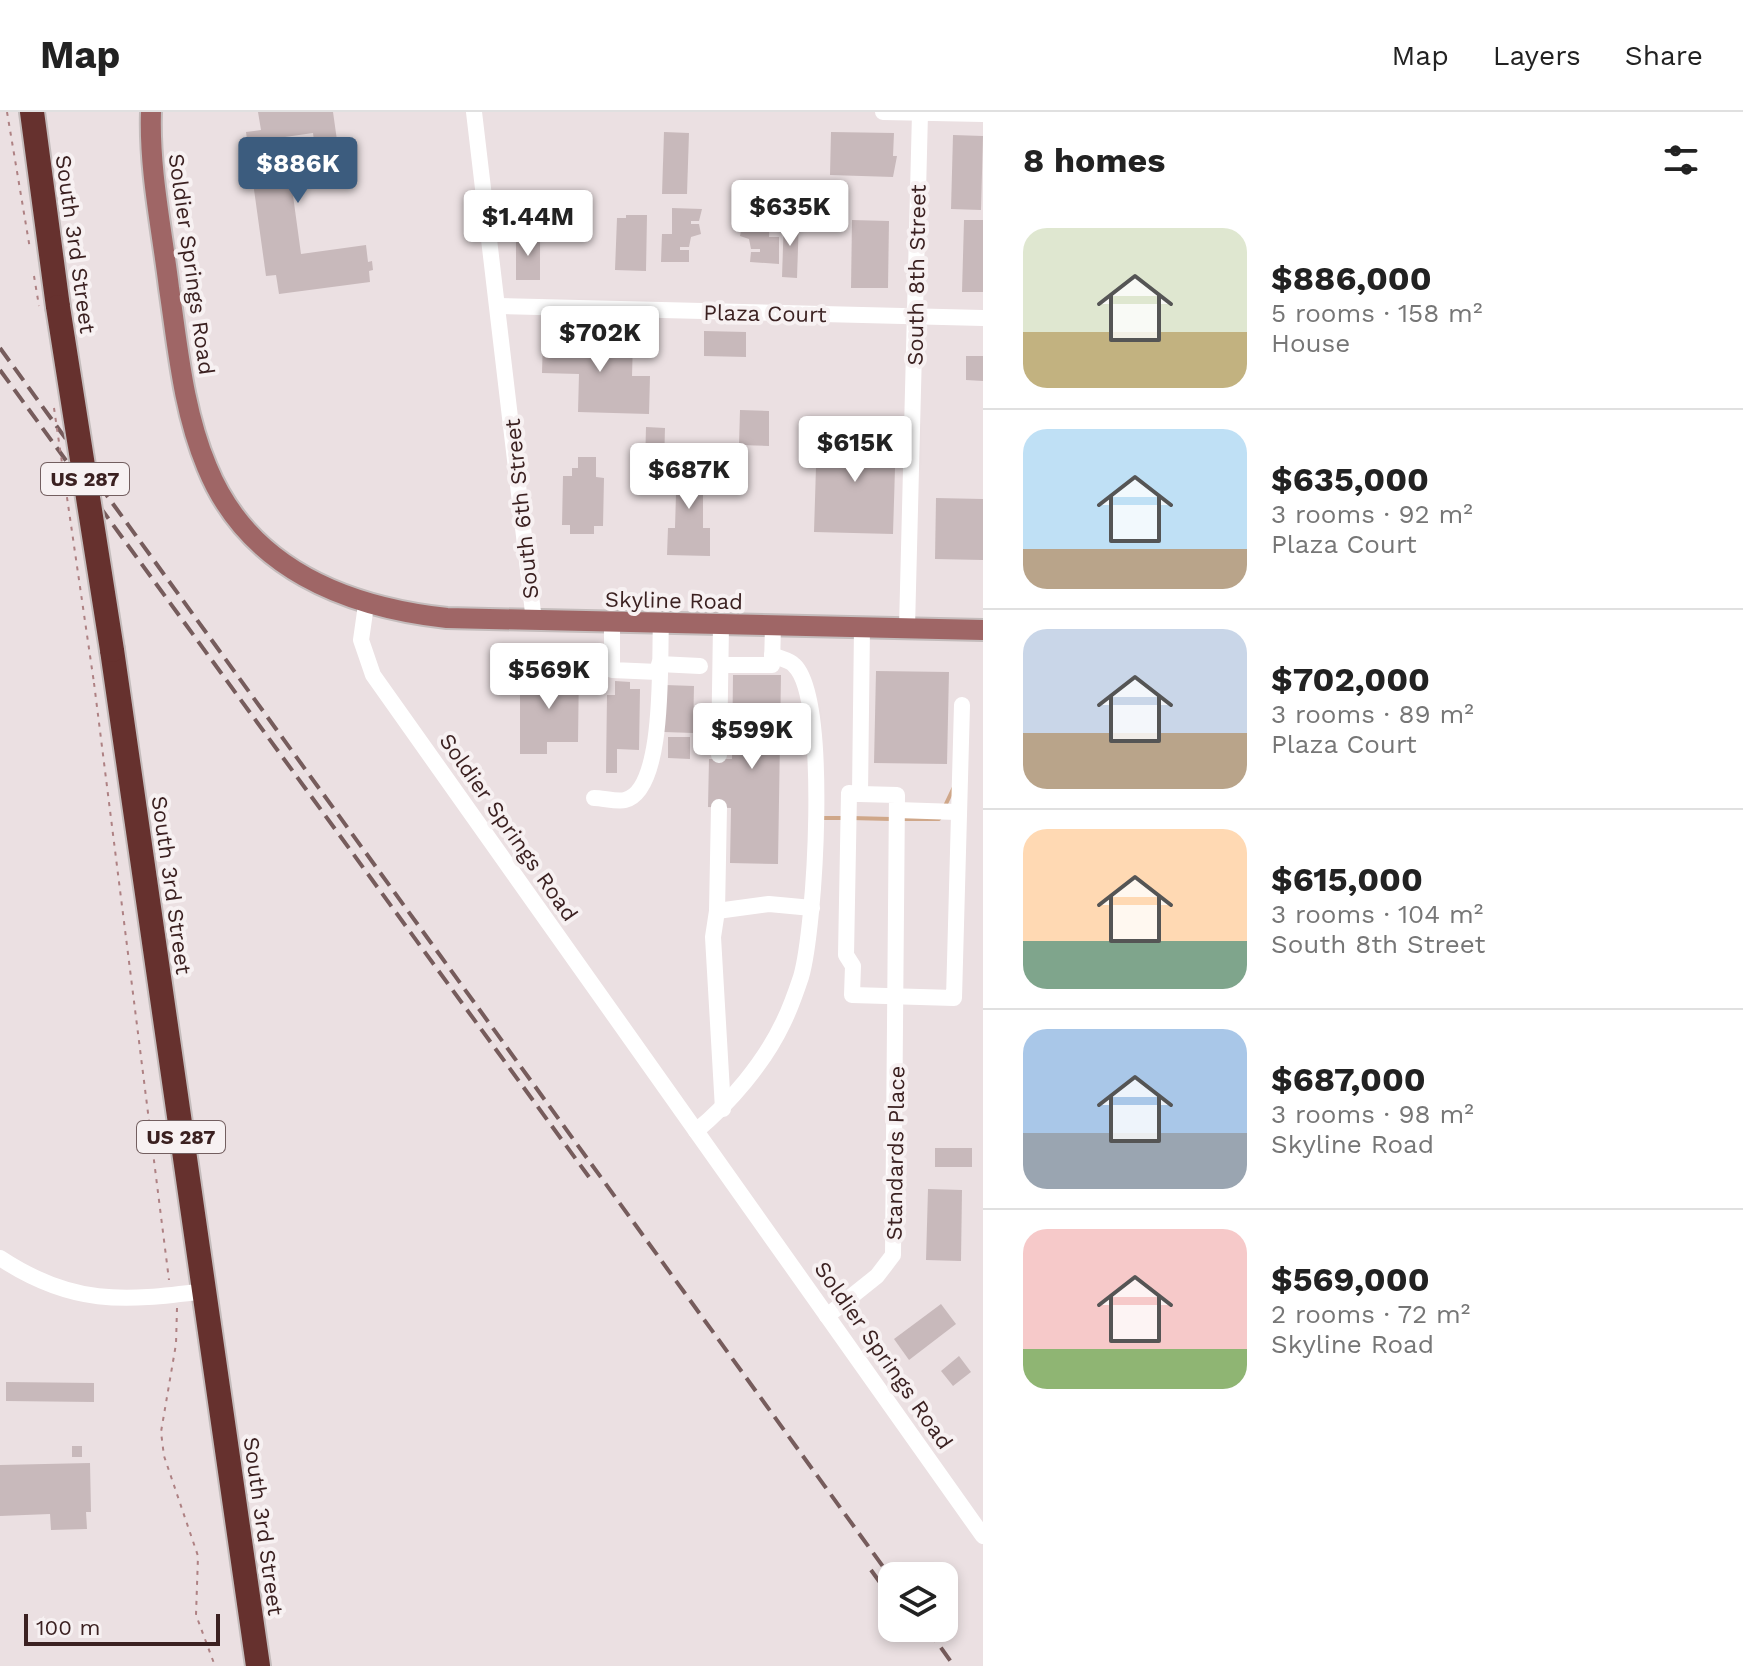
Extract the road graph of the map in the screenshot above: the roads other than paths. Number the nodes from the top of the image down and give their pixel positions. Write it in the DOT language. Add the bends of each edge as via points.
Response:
graph roads {
  1 [pos="32,112"];
  2 [pos="151,112"];
  3 [pos="474,112"];
  4 [pos="883,112"];
  5 [pos="920,113"];
  6 [pos="983,114"];
  7 [pos="498,306"];
  8 [pos="916,317"];
  9 [pos="983,318"];
  10 [pos="366,605"];
  11 [pos="534,621"];
  12 [pos="612,622"];
  13 [pos="661,623"];
  14 [pos="721,625"];
  15 [pos="773,625"];
  16 [pos="862,627"];
  17 [pos="907,628"];
  18 [pos="983,630"];
  19 [pos="772,655"];
  20 [pos="722,665"];
  21 [pos="700,666"];
  22 [pos="659,668"];
  23 [pos="962,705"];
  24 [pos="719,755"];
  25 [pos="860,794"];
  26 [pos="594,798"];
  27 [pos="719,807"];
  28 [pos="897,810"];
  29 [pos="957,812"];
  30 [pos="812,908"];
  31 [pos="717,911"];
  32 [pos="897,1002"];
  33 [pos="723,1109"];
  34 [pos="696,1131"];
  35 [pos="0,1258"];
  36 [pos="204,1291"];
  37 [pos="827,1316"];
  38 [pos="983,1536"];
  39 [pos="258,1666"];
  1 -- 36 [label="highway, South 3rd Street / US 287, bridge" via="48,307 112,650"];
  2 -- 10 [label="main road, Soldier Springs Road" via="179,360 207,468 236,516 265,546 309,580"];
  3 -- 7 [label="street, South 6th Street"];
  4 -- 5 [label="street"];
  5 -- 6 [label="street"];
  5 -- 8 [label="street, South 8th Street"];
  7 -- 8 [label="street, Plaza Court"];
  7 -- 11 [label="street, South 6th Street"];
  8 -- 9 [label="street, Plaza Court"];
  8 -- 17 [label="street, South 8th Street"];
  10 -- 11 [label="main road, Skyline Road" via="447,618"];
  10 -- 34 [label="street, Soldier Springs Road" via="361,640 373,675"];
  11 -- 12 [label="main road, Skyline Road"];
  12 -- 13 [label="main road, Skyline Road"];
  12 -- 22 [label="street" via="612,670"];
  13 -- 14 [label="main road, Skyline Road"];
  13 -- 22 [label="street"];
  14 -- 15 [label="main road, Skyline Road"];
  14 -- 20 [label="street"];
  15 -- 16 [label="main road, Skyline Road"];
  15 -- 19 [label="street"];
  16 -- 17 [label="main road, Skyline Road"];
  16 -- 25 [label="street"];
  17 -- 18 [label="main road, Skyline Road"];
  19 -- 20 [label="street" via="772,665"];
  19 -- 30 [label="street" via="794,665 802,679 816,741"];
  20 -- 24 [label="street"];
  21 -- 22 [label="street"];
  22 -- 26 [label="street" via="649,776 626,800"];
  23 -- 29 [label="street"];
  25 -- 28 [label="street" via="897,795"];
  25 -- 32 [label="street" via="849,793 846,955 853,966 852,995"];
  27 -- 31 [label="street"];
  28 -- 29 [label="street"];
  28 -- 32 [label="street, Standards Place"];
  29 -- 32 [label="street" via="954,998"];
  30 -- 31 [label="street" via="769,904"];
  30 -- 33 [label="street" via="801,976 783,1024"];
  31 -- 33 [label="street" via="713,937"];
  32 -- 37 [label="street, Standards Place" via="893,1255 877,1276"];
  33 -- 34 [label="street"];
  34 -- 37 [label="street, Soldier Springs Road"];
  35 -- 36 [label="street" via="49,1287 81,1296 117,1300"];
  36 -- 39 [label="highway, South 3rd Street / US 287"];
  37 -- 38 [label="street, Soldier Springs Road"];
}
